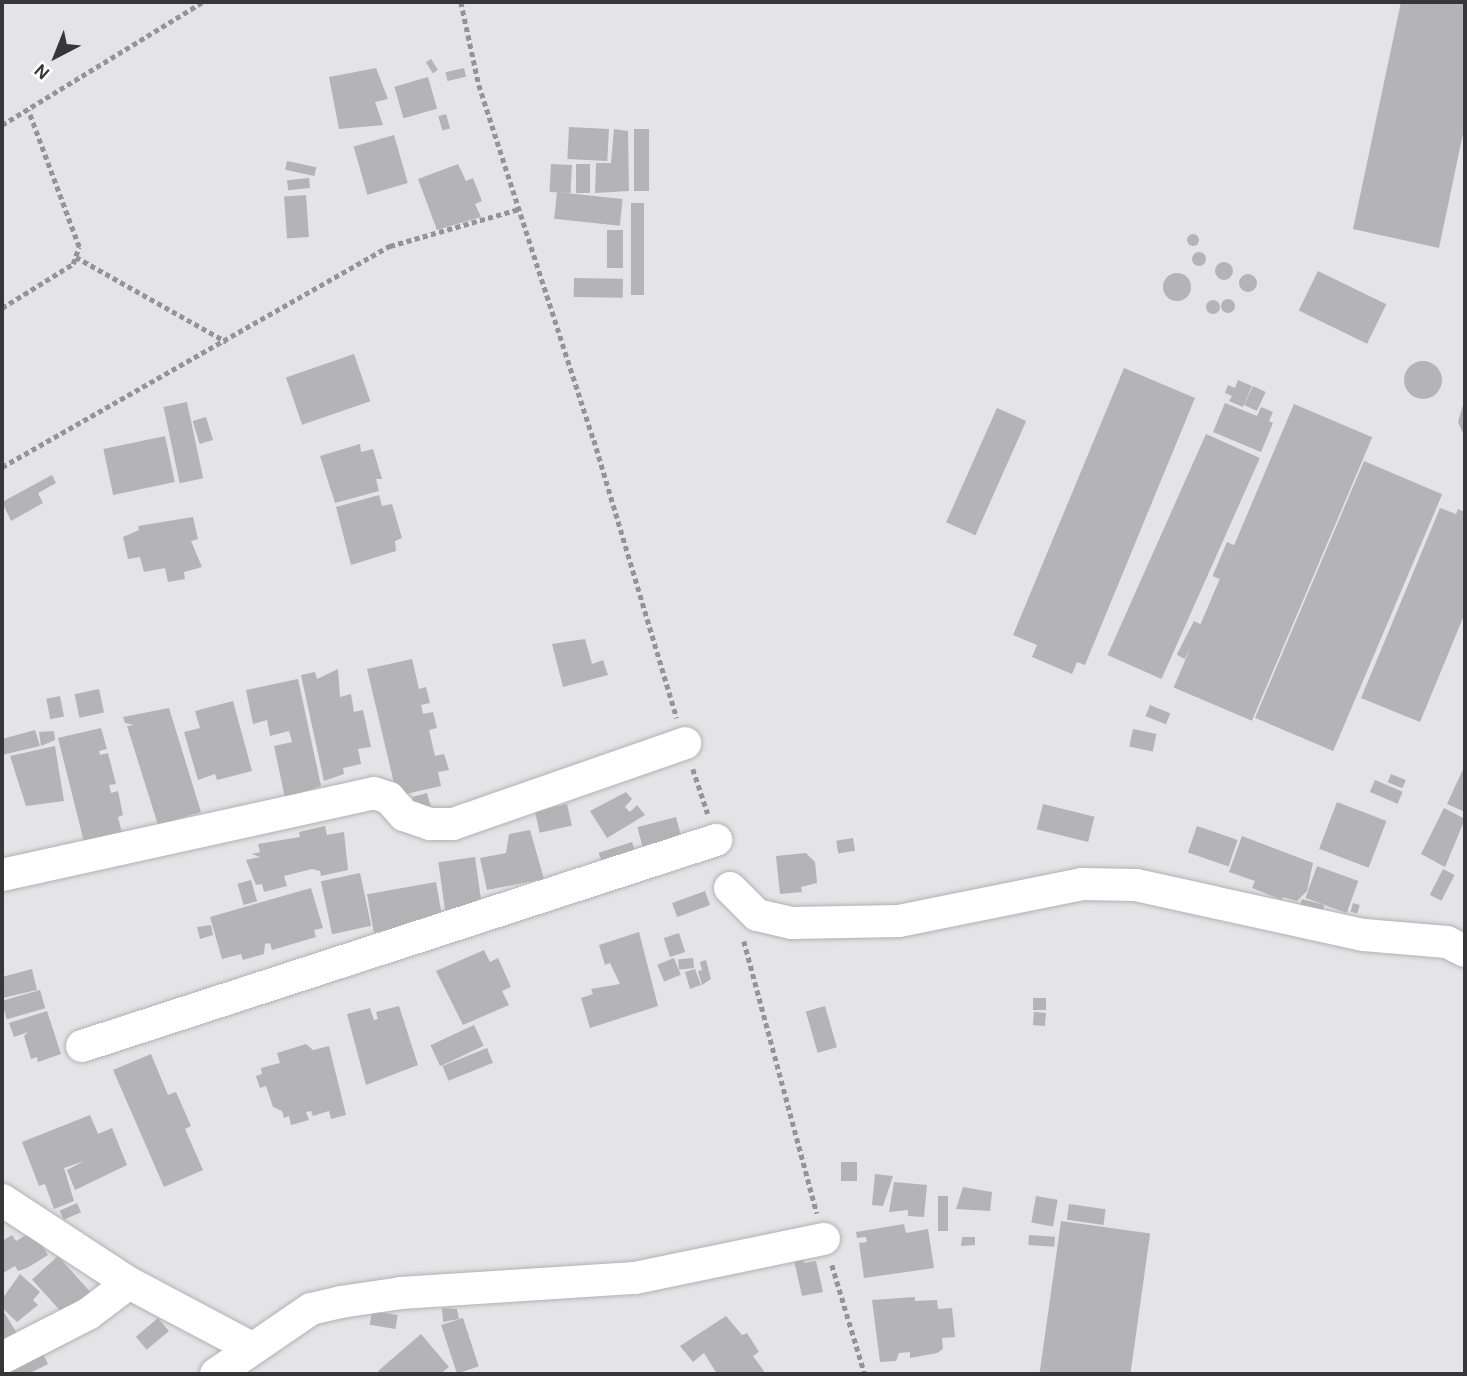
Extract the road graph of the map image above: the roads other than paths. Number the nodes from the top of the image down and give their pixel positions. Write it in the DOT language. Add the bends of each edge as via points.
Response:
graph roads {
  1 [pos="685,743"];
  2 [pos="716,840"];
  3 [pos="2,875"];
  4 [pos="730,888"];
  5 [pos="1465,951"];
  6 [pos="82,1046"];
  7 [pos="2,1200"];
  8 [pos="824,1239"];
  9 [pos="129,1283"];
  10 [pos="250,1347"];
  11 [pos="2,1357"];
  12 [pos="216,1374"];
  1 -- 3 [label="street" via="453,824 430,824 404,814 388,798 374,793"];
  2 -- 6 [label="street"];
  4 -- 5 [label="street" via="757,915 792,923 898,921 1082,884 1136,885 1364,935 1447,942"];
  7 -- 9 [label="street"];
  8 -- 10 [label="street" via="635,1278 401,1293 341,1302 311,1309"];
  9 -- 10 [label="street"];
  9 -- 11 [label="street" via="88,1314"];
  10 -- 12 [label="street"];
}
